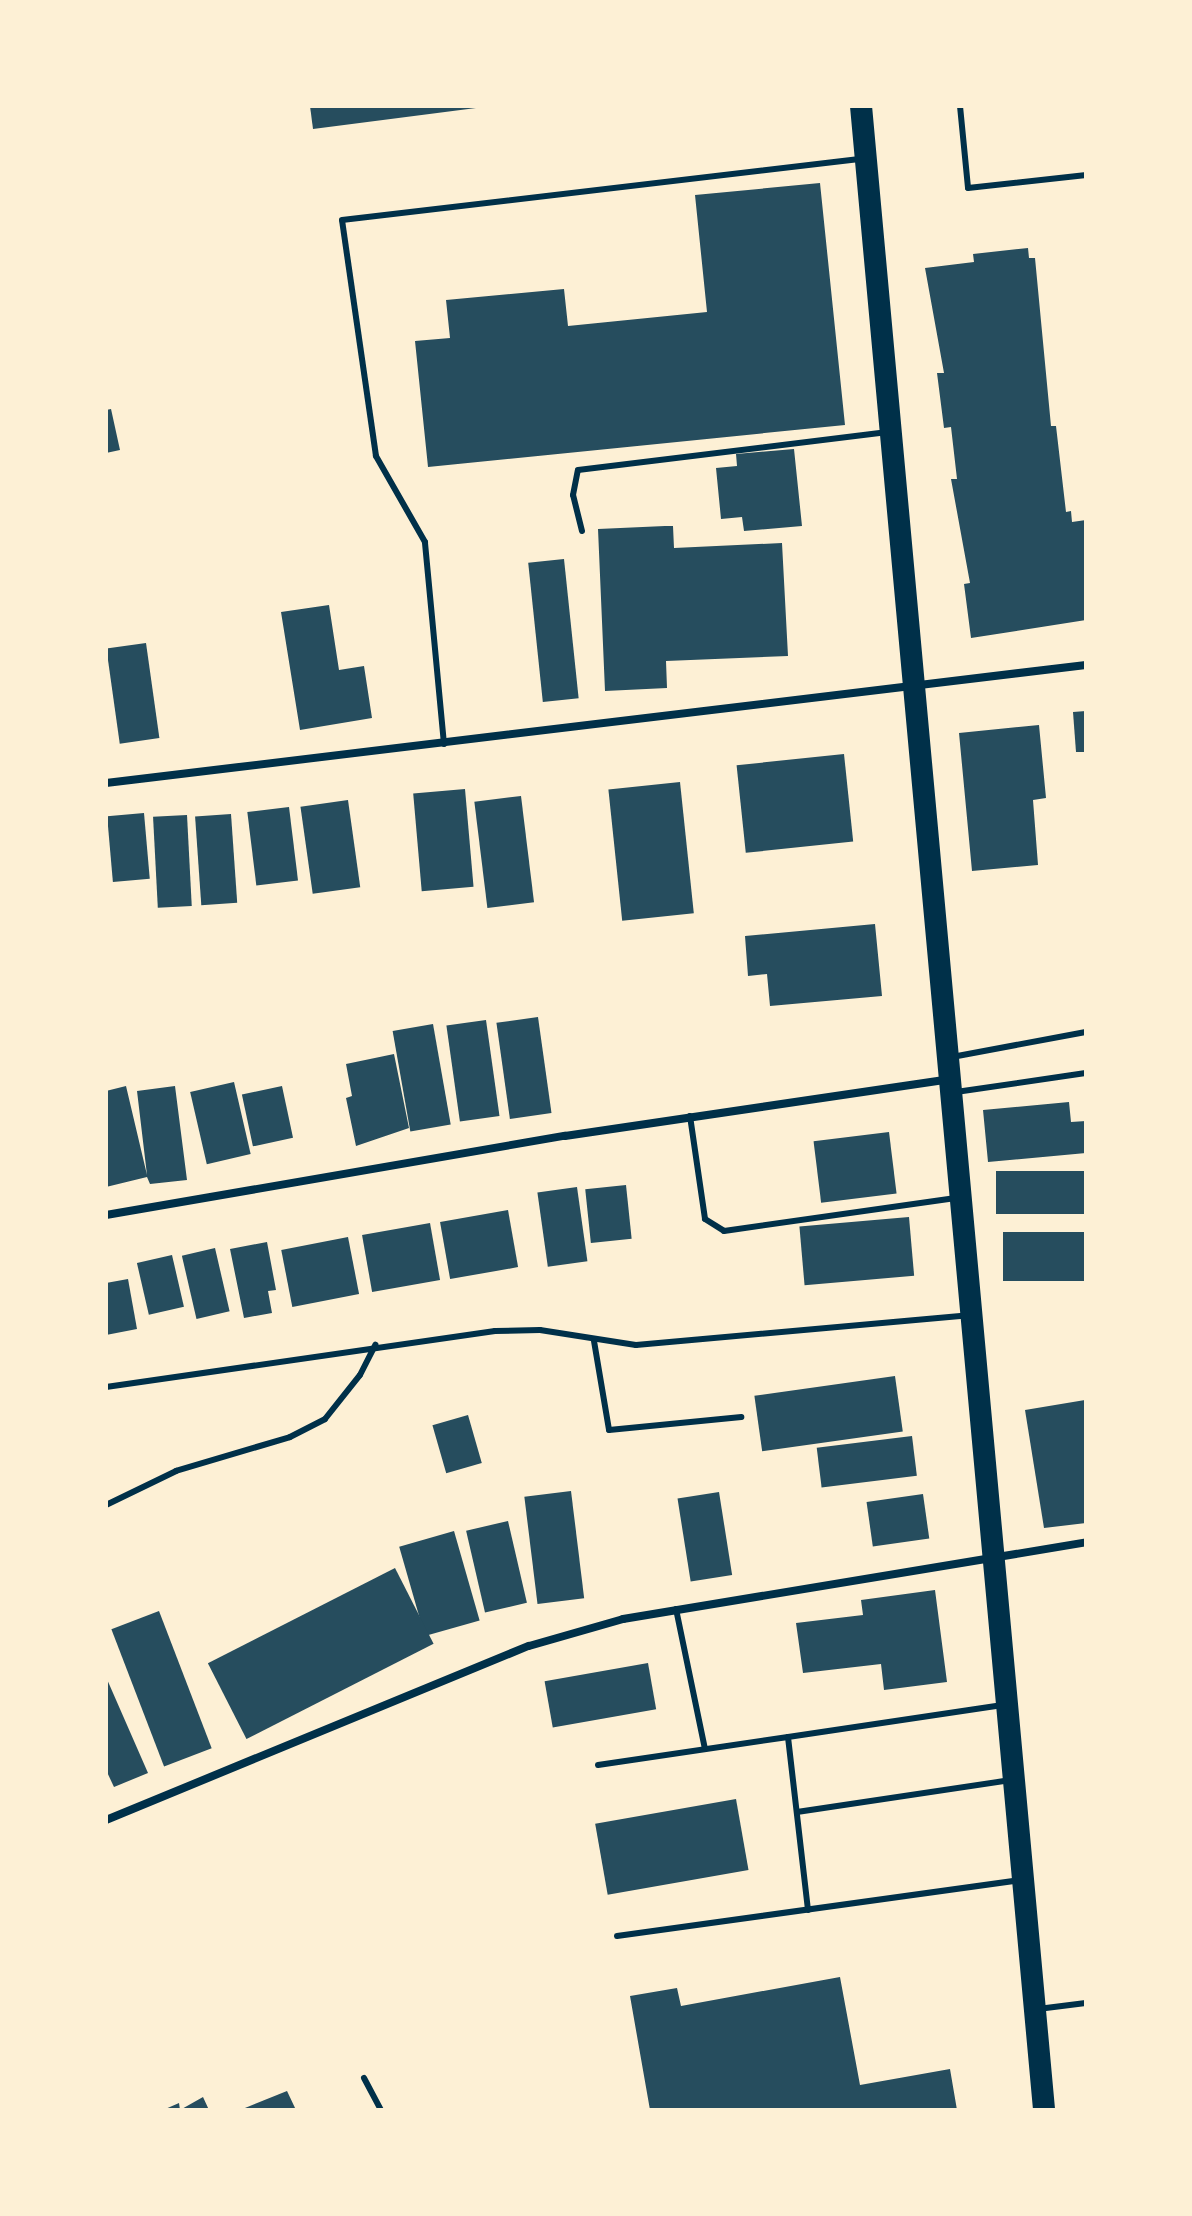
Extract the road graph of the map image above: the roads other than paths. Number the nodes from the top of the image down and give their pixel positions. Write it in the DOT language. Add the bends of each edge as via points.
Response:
graph roads {
  1 [pos="861,106"];
  2 [pos="960,106"];
  3 [pos="866,159"];
  4 [pos="1086,175"];
  5 [pos="892,432"];
  6 [pos="582,531"];
  7 [pos="1086,665"];
  8 [pos="916,685"];
  9 [pos="444,744"];
  10 [pos="109,783"];
  11 [pos="1086,1032"];
  12 [pos="1086,1073"];
  13 [pos="951,1076"];
  14 [pos="690,1116"];
  15 [pos="962,1198"];
  16 [pos="106,1215"];
  17 [pos="972,1314"];
  18 [pos="594,1341"];
  19 [pos="375,1345"];
  20 [pos="106,1387"];
  21 [pos="741,1417"];
  22 [pos="106,1505"];
  23 [pos="1086,1542"];
  24 [pos="994,1557"];
  25 [pos="676,1609"];
  26 [pos="1007,1705"];
  27 [pos="788,1737"];
  28 [pos="705,1749"];
  29 [pos="598,1765"];
  30 [pos="1014,1780"];
  31 [pos="797,1812"];
  32 [pos="106,1820"];
  33 [pos="1022,1879"];
  34 [pos="808,1910"];
  35 [pos="617,1936"];
  36 [pos="1086,2003"];
  37 [pos="1035,2009"];
  38 [pos="364,2078"];
  39 [pos="381,2110"];
  40 [pos="1044,2110"];
  1 -- 3 [label="highway"];
  2 -- 4 [label="lane" via="968,188"];
  3 -- 5 [label="highway"];
  3 -- 9 [label="lane" via="342,220 376,456 425,542"];
  5 -- 6 [label="lane" via="578,470 573,495"];
  5 -- 8 [label="highway"];
  7 -- 8 [label="street"];
  8 -- 9 [label="street"];
  8 -- 13 [label="highway"];
  9 -- 10 [label="street"];
  11 -- 13 [label="lane"];
  12 -- 13 [label="lane"];
  13 -- 14 [label="street"];
  13 -- 15 [label="highway"];
  14 -- 15 [label="lane" via="705,1219 724,1231"];
  14 -- 16 [label="street"];
  15 -- 17 [label="highway"];
  17 -- 18 [label="lane" via="636,1345"];
  17 -- 24 [label="highway"];
  18 -- 19 [label="lane" via="540,1330"];
  18 -- 21 [label="lane" via="609,1430"];
  19 -- 20 [label="lane"];
  19 -- 22 [label="lane" via="360,1375 325,1419 290,1437 176,1471"];
  23 -- 24 [label="street"];
  24 -- 25 [label="street"];
  24 -- 26 [label="highway"];
  25 -- 28 [label="lane"];
  25 -- 32 [label="street" via="529,1646"];
  26 -- 27 [label="lane"];
  26 -- 30 [label="highway"];
  27 -- 28 [label="lane"];
  27 -- 31 [label="lane"];
  28 -- 29 [label="lane"];
  30 -- 31 [label="lane"];
  30 -- 33 [label="highway"];
  31 -- 34 [label="lane"];
  33 -- 34 [label="lane"];
  33 -- 37 [label="highway"];
  34 -- 35 [label="lane"];
  36 -- 37 [label="lane"];
  37 -- 40 [label="highway"];
  38 -- 39 [label="lane"];
}
